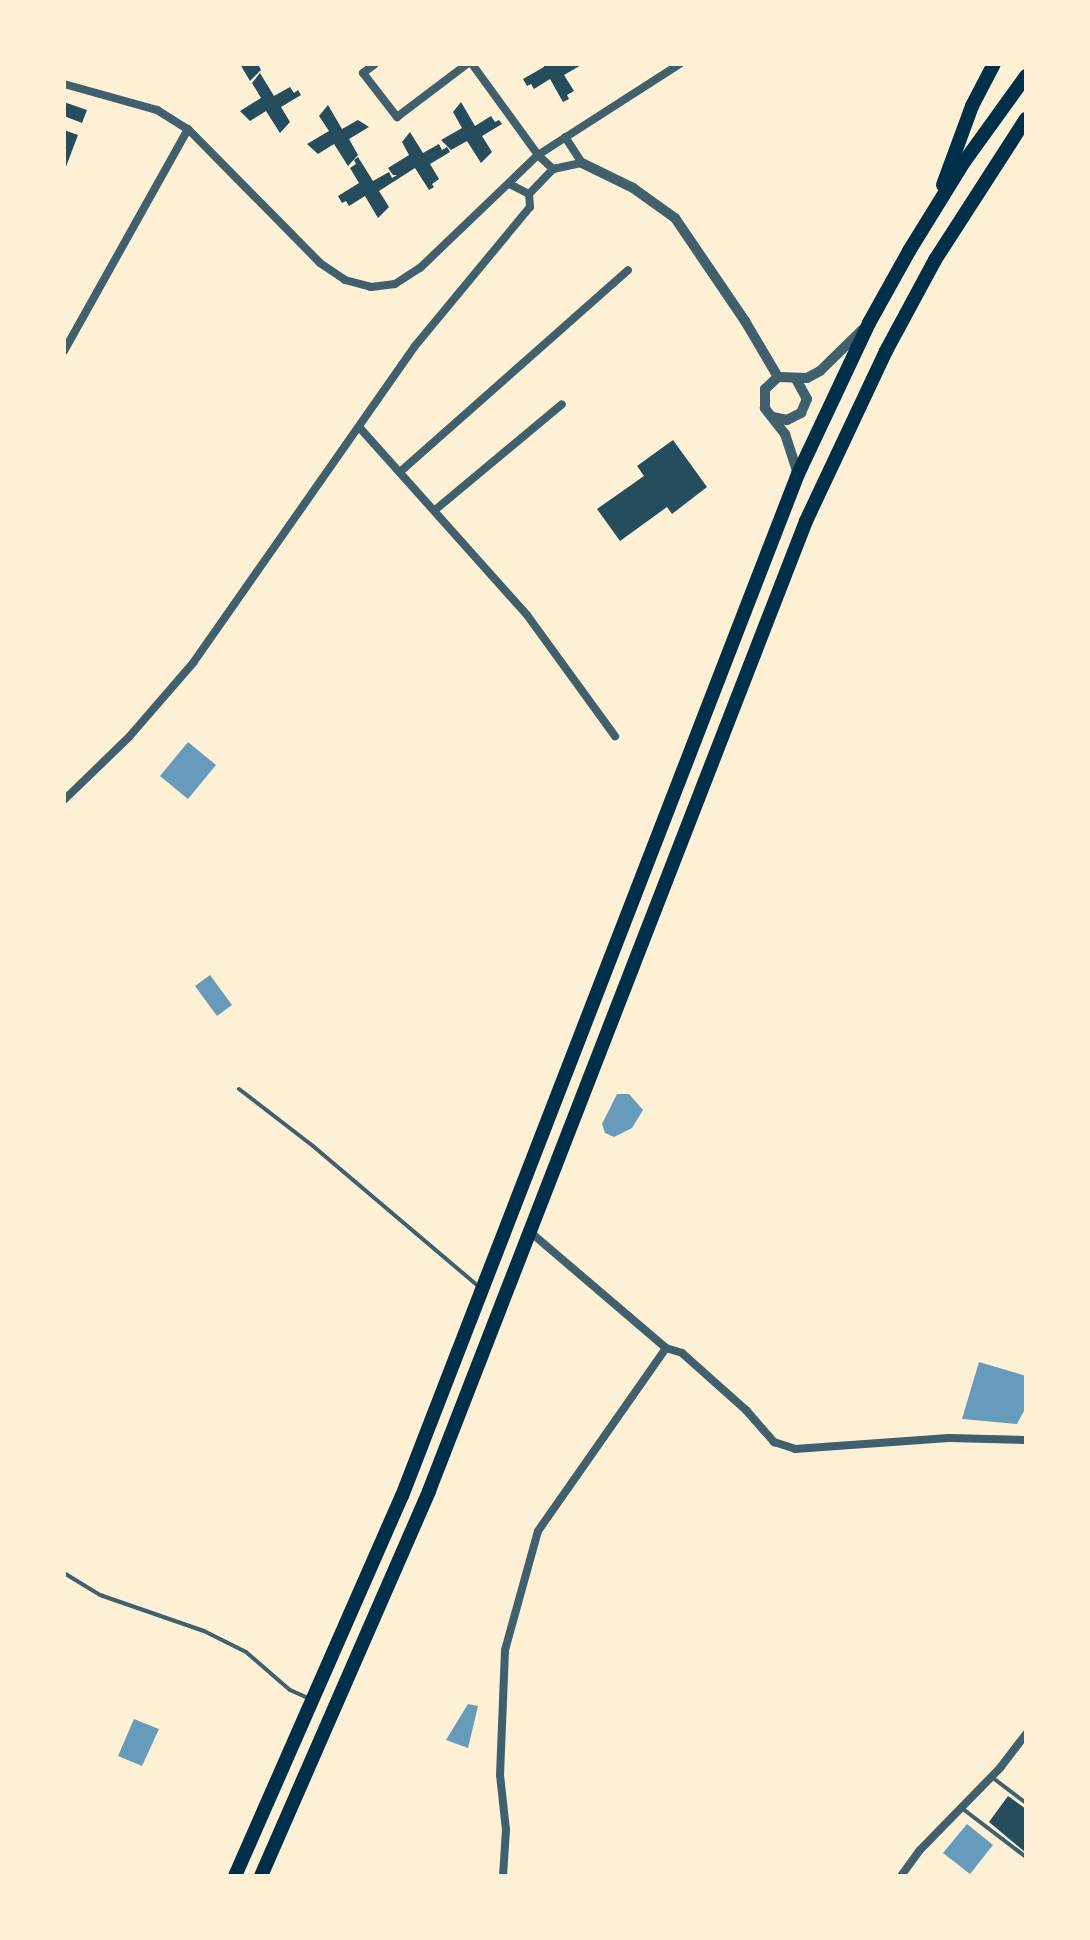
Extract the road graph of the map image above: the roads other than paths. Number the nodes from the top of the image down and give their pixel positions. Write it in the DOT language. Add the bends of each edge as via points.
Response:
graph roads {
  1 [pos="375,64"];
  2 [pos="470,64"];
  3 [pos="680,64"];
  4 [pos="994,64"];
  5 [pos="1026,76"];
  6 [pos="64,84"];
  7 [pos="1026,119"];
  8 [pos="188,129"];
  9 [pos="1026,134"];
  10 [pos="565,137"];
  11 [pos="538,155"];
  12 [pos="582,163"];
  13 [pos="553,169"];
  14 [pos="509,184"];
  15 [pos="976,192"];
  16 [pos="529,194"];
  17 [pos="936,204"];
  18 [pos="628,270"];
  19 [pos="869,323"];
  20 [pos="64,351"];
  21 [pos="778,377"];
  22 [pos="796,379"];
  23 [pos="562,404"];
  24 [pos="773,417"];
  25 [pos="359,427"];
  26 [pos="401,471"];
  27 [pos="798,474"];
  28 [pos="435,510"];
  29 [pos="615,736"];
  30 [pos="64,800"];
  31 [pos="239,1089"];
  32 [pos="529,1230"];
  33 [pos="483,1290"];
  34 [pos="666,1348"];
  35 [pos="1026,1440"];
  36 [pos="64,1573"];
  37 [pos="314,1700"];
  38 [pos="1026,1734"];
  39 [pos="991,1776"];
  40 [pos="1026,1803"];
  41 [pos="959,1810"];
  42 [pos="1026,1857"];
  43 [pos="235,1876"];
  44 [pos="261,1876"];
  45 [pos="503,1876"];
  46 [pos="901,1876"];
  1 -- 2 [label="street" via="363,73 397,117"];
  2 -- 11 [label="street"];
  3 -- 10 [label="street"];
  4 -- 17 [label="main road" via="972,106"];
  5 -- 17 [label="main road"];
  6 -- 8 [label="street" via="157,110"];
  7 -- 15 [label="main road"];
  8 -- 14 [label="street" via="320,263 345,280 371,287 395,284 420,268"];
  8 -- 20 [label="street"];
  9 -- 15 [label="main road"];
  10 -- 11 [label="street"];
  10 -- 12 [label="street"];
  11 -- 13 [label="street"];
  11 -- 14 [label="street"];
  12 -- 13 [label="street"];
  12 -- 21 [label="street" via="633,188 675,218"];
  13 -- 16 [label="street"];
  14 -- 16 [label="street"];
  15 -- 32 [label="main road" via="886,351 806,521"];
  16 -- 25 [label="street" via="530,207 415,346"];
  17 -- 19 [label="main road"];
  18 -- 26 [label="street"];
  19 -- 22 [label="street" via="820,371"];
  19 -- 27 [label="main road"];
  21 -- 22 [label="street"];
  21 -- 24 [label="street" via="763,398"];
  22 -- 24 [label="street" via="806,391 805,407 795,418"];
  23 -- 28 [label="street"];
  24 -- 27 [label="street" via="793,451"];
  25 -- 26 [label="street"];
  25 -- 30 [label="street" via="193,663 129,737"];
  26 -- 28 [label="street"];
  27 -- 33 [label="main road"];
  28 -- 29 [label="street" via="527,615"];
  31 -- 33 [label="lane"];
  32 -- 34 [label="street"];
  32 -- 44 [label="main road" via="429,1491"];
  33 -- 37 [label="main road"];
  34 -- 35 [label="street" via="682,1353 774,1442 795,1449 949,1438"];
  34 -- 45 [label="street" via="538,1531 505,1650"];
  36 -- 37 [label="lane" via="100,1595 204,1631 246,1652 290,1690"];
  37 -- 43 [label="main road"];
  38 -- 39 [label="street"];
  39 -- 40 [label="lane"];
  39 -- 41 [label="street"];
  41 -- 42 [label="lane"];
  41 -- 46 [label="street"];
}
